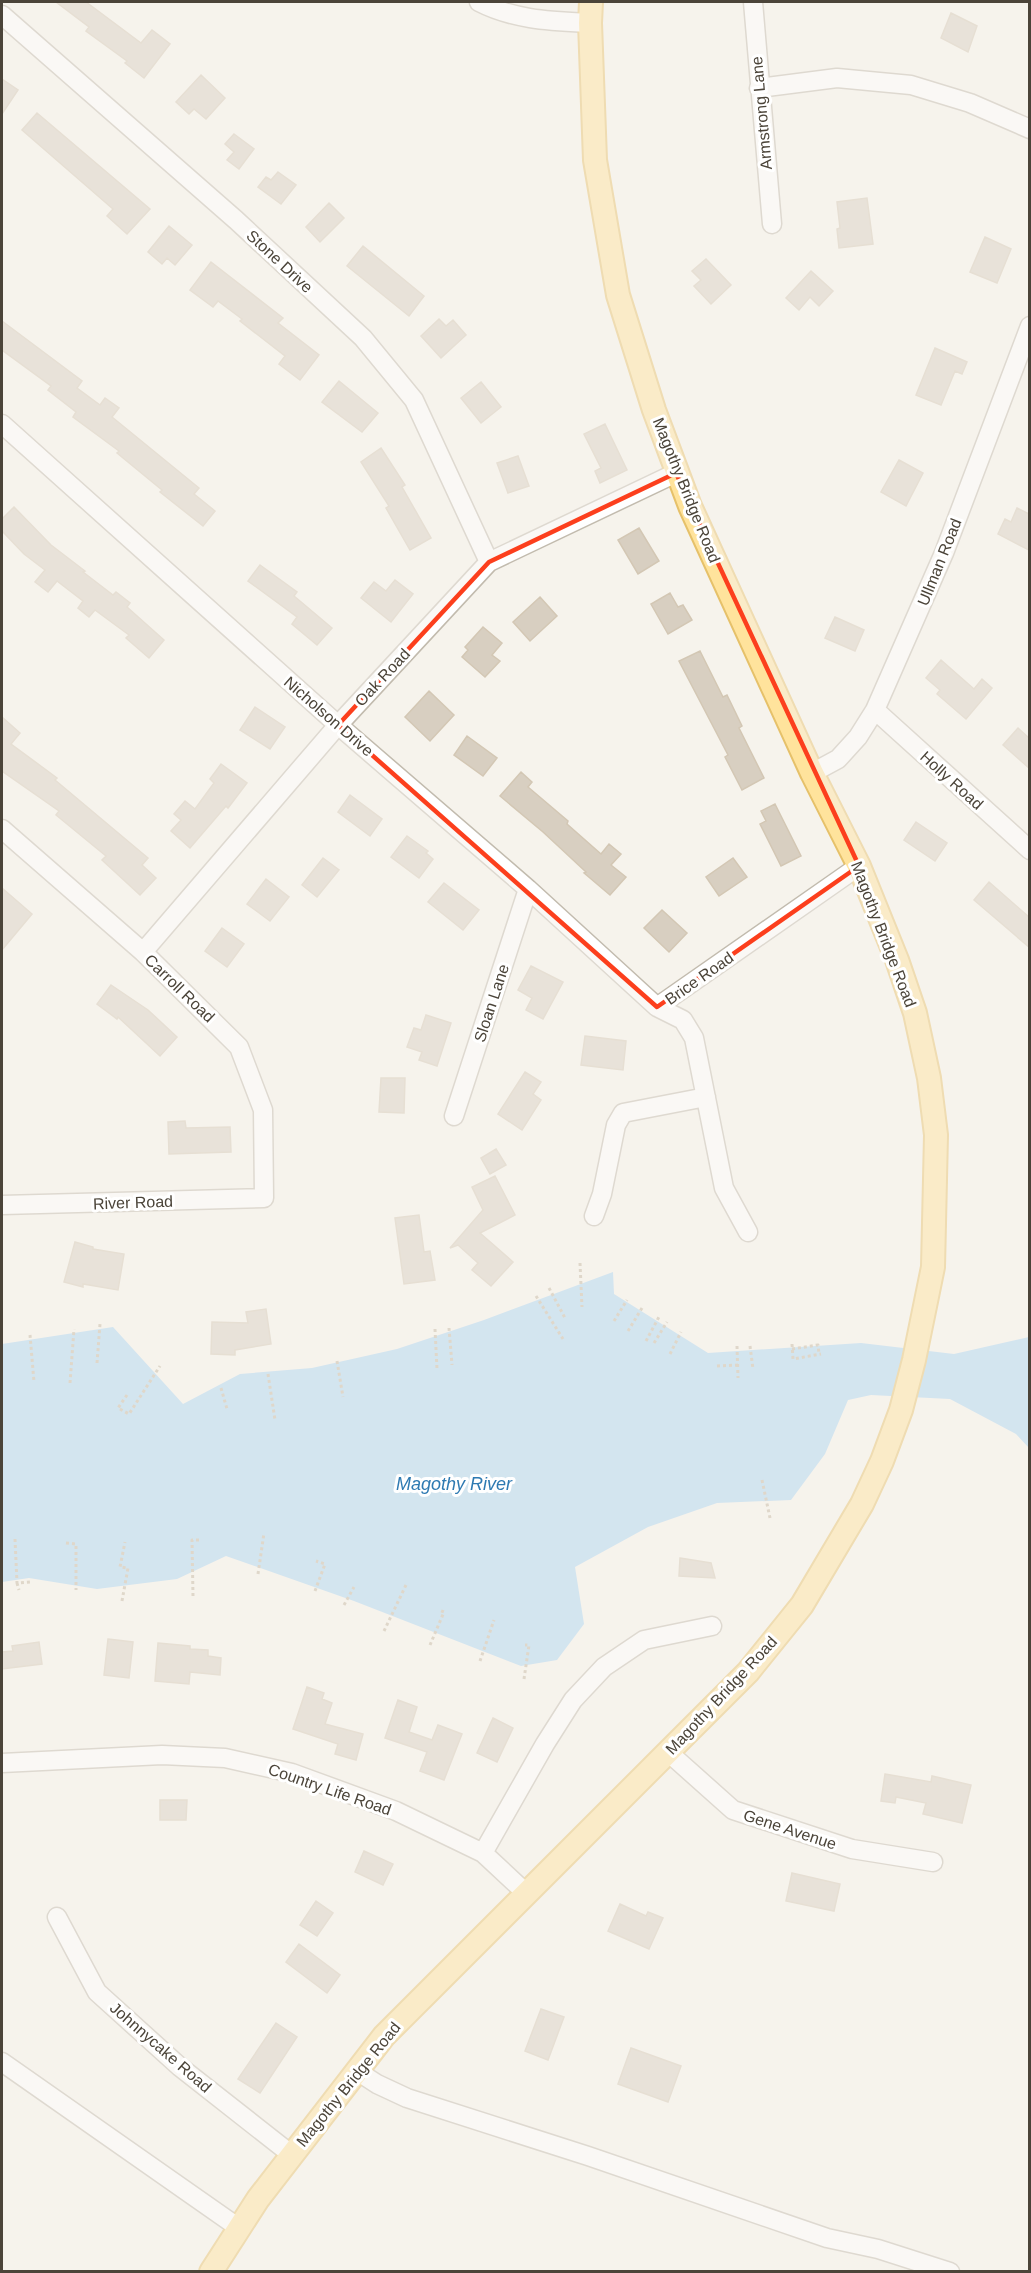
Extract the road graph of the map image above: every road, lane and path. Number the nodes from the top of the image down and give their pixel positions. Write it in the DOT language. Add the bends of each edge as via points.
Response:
graph roads {
  1 [pos="479,2"];
  2 [pos="753,2"];
  3 [pos="591,12"];
  4 [pos="2,15"];
  5 [pos="759,88"];
  6 [pos="1029,129"];
  7 [pos="772,224"];
  8 [pos="1029,326"];
  9 [pos="2,424"];
  10 [pos="676,473"];
  11 [pos="489,562"];
  12 [pos="876,710"];
  13 [pos="338,725"];
  14 [pos="812,773"];
  15 [pos="2,829"];
  16 [pos="1029,850"];
  17 [pos="859,866"];
  18 [pos="528,889"];
  19 [pos="143,952"];
  20 [pos="657,1007"];
  21 [pos="706,1096"];
  22 [pos="454,1116"];
  23 [pos="264,1198"];
  24 [pos="2,1205"];
  25 [pos="594,1216"];
  26 [pos="748,1232"];
  27 [pos="580,1263"];
  28 [pos="549,1288"];
  29 [pos="536,1296"];
  30 [pos="627,1300"];
  31 [pos="582,1307"];
  32 [pos="642,1308"];
  33 [pos="660,1315"];
  34 [pos="565,1318"];
  35 [pos="614,1322"];
  36 [pos="667,1322"];
  37 [pos="100,1324"];
  38 [pos="449,1328"];
  39 [pos="74,1329"];
  40 [pos="435,1329"];
  41 [pos="628,1331"];
  42 [pos="681,1332"];
  43 [pos="30,1335"];
  44 [pos="563,1339"];
  45 [pos="646,1341"];
  46 [pos="654,1343"];
  47 [pos="792,1344"];
  48 [pos="737,1346"];
  49 [pos="750,1346"];
  50 [pos="792,1350"];
  51 [pos="670,1354"];
  52 [pos="337,1360"];
  53 [pos="97,1363"];
  54 [pos="452,1365"];
  55 [pos="738,1365"];
  56 [pos="160,1366"];
  57 [pos="717,1366"];
  58 [pos="437,1369"];
  59 [pos="753,1369"];
  60 [pos="268,1374"];
  61 [pos="738,1378"];
  62 [pos="34,1382"];
  63 [pos="70,1383"];
  64 [pos="221,1388"];
  65 [pos="127,1395"];
  66 [pos="343,1397"];
  67 [pos="227,1409"];
  68 [pos="275,1420"];
  69 [pos="762,1480"];
  70 [pos="770,1518"];
  71 [pos="264,1533"];
  72 [pos="15,1539"];
  73 [pos="202,1539"];
  74 [pos="125,1542"];
  75 [pos="66,1543"];
  76 [pos="316,1560"];
  77 [pos="258,1574"];
  78 [pos="31,1581"];
  79 [pos="17,1583"];
  80 [pos="406,1585"];
  81 [pos="354,1587"];
  82 [pos="19,1590"];
  83 [pos="76,1590"];
  84 [pos="315,1591"];
  85 [pos="193,1596"];
  86 [pos="122,1601"];
  87 [pos="344,1605"];
  88 [pos="440,1610"];
  89 [pos="494,1620"];
  90 [pos="712,1626"];
  91 [pos="384,1631"];
  92 [pos="430,1645"];
  93 [pos="525,1645"];
  94 [pos="480,1661"];
  95 [pos="524,1679"];
  96 [pos="668,1752"];
  97 [pos="2,1763"];
  98 [pos="483,1853"];
  99 [pos="933,1862"];
  100 [pos="527,1894"];
  101 [pos="57,1917"];
  102 [pos="2,2062"];
  103 [pos="357,2071"];
  104 [pos="292,2155"];
  105 [pos="239,2228"];
  106 [pos="211,2271"];
  107 [pos="950,2271"];
  1 -- 3 [label="street" via="515,16 544,21"];
  2 -- 5 [label="street, Armstrong Lane"];
  3 -- 10 [label="main road, Magothy Bridge Road" via="595,160 618,295"];
  4 -- 11 [label="street, Stone Drive" via="236,220 363,338 414,400"];
  5 -- 6 [label="street" via="837,78 911,85"];
  5 -- 7 [label="street, Armstrong Lane"];
  8 -- 12 [label="street, Ullman Road" via="944,553"];
  9 -- 13 [label="street, Nicholson Drive"];
  10 -- 11 [label="street, Oak Road"];
  10 -- 14 [label="main road, Magothy Bridge Road"];
  11 -- 13 [label="street, Oak Road"];
  12 -- 14 [label="street, Ullman Road" via="838,759"];
  12 -- 16 [label="street, Holly Road"];
  13 -- 18 [label="street, Nicholson Drive"];
  13 -- 19 [label="street, Oak Road"];
  14 -- 17 [label="main road, Magothy Bridge Road"];
  15 -- 19 [label="street, Carroll Road"];
  17 -- 20 [label="street, Brice Road"];
  17 -- 96 [label="main road, Magothy Bridge Road" via="901,970 929,1078 936,1136 933,1256 922,1323 901,1410 862,1504 802,1605 748,1672"];
  18 -- 20 [label="street, Nicholson Drive"];
  18 -- 22 [label="street, Sloan Lane"];
  19 -- 23 [label="street, Carroll Road" via="239,1047 263,1110"];
  20 -- 21 [label="street, Brice Road" via="683,1020 694,1038"];
  21 -- 25 [label="street" via="623,1113 616,1125"];
  21 -- 26 [label="street, Brice Road" via="724,1188"];
  23 -- 24 [label="street, River Road"];
  27 -- 31 [label="path"];
  28 -- 34 [label="path"];
  29 -- 44 [label="path"];
  30 -- 35 [label="path"];
  32 -- 41 [label="path"];
  33 -- 45 [label="path"];
  36 -- 46 [label="path"];
  37 -- 53 [label="path"];
  38 -- 54 [label="path"];
  39 -- 63 [label="path"];
  40 -- 58 [label="path"];
  42 -- 51 [label="path"];
  43 -- 62 [label="path"];
  47 -- 50 [label="path"];
  48 -- 55 [label="path"];
  49 -- 59 [label="path"];
  50 -- 50 [label="path" via="793,1359 820,1355 818,1345"];
  52 -- 66 [label="path"];
  55 -- 57 [label="path"];
  55 -- 61 [label="path"];
  56 -- 65 [label="path" via="129,1414 118,1408"];
  60 -- 68 [label="path"];
  64 -- 67 [label="path"];
  69 -- 70 [label="path"];
  71 -- 77 [label="path"];
  72 -- 79 [label="path"];
  73 -- 85 [label="path" via="192,1540"];
  74 -- 86 [label="path" via="120,1567 128,1568"];
  75 -- 83 [label="path" via="76,1544"];
  76 -- 84 [label="path" via="325,1564"];
  78 -- 79 [label="path"];
  79 -- 82 [label="path"];
  80 -- 91 [label="path"];
  81 -- 87 [label="path"];
  88 -- 92 [label="path" via="444,1612"];
  89 -- 94 [label="path"];
  90 -- 98 [label="street" via="645,1640 604,1667 573,1700 550,1735"];
  93 -- 95 [label="path" via="529,1645"];
  96 -- 99 [label="street, Gene Avenue" via="733,1810 852,1849"];
  96 -- 100 [label="main road, Magothy Bridge Road"];
  97 -- 98 [label="street, Country Life Road" via="162,1755 225,1758 292,1773 375,1803"];
  98 -- 100 [label="street, Country Life Road"];
  100 -- 103 [label="main road, Magothy Bridge Road" via="384,2036"];
  101 -- 104 [label="street, Johnnycake Road" via="97,1992 180,2067"];
  102 -- 105 [label="street"];
  103 -- 104 [label="main road, Magothy Bridge Road"];
  103 -- 107 [label="street" via="407,2097 827,2238"];
  104 -- 105 [label="main road, Magothy Bridge Road"];
  105 -- 106 [label="main road, Magothy Bridge Road"];
}
